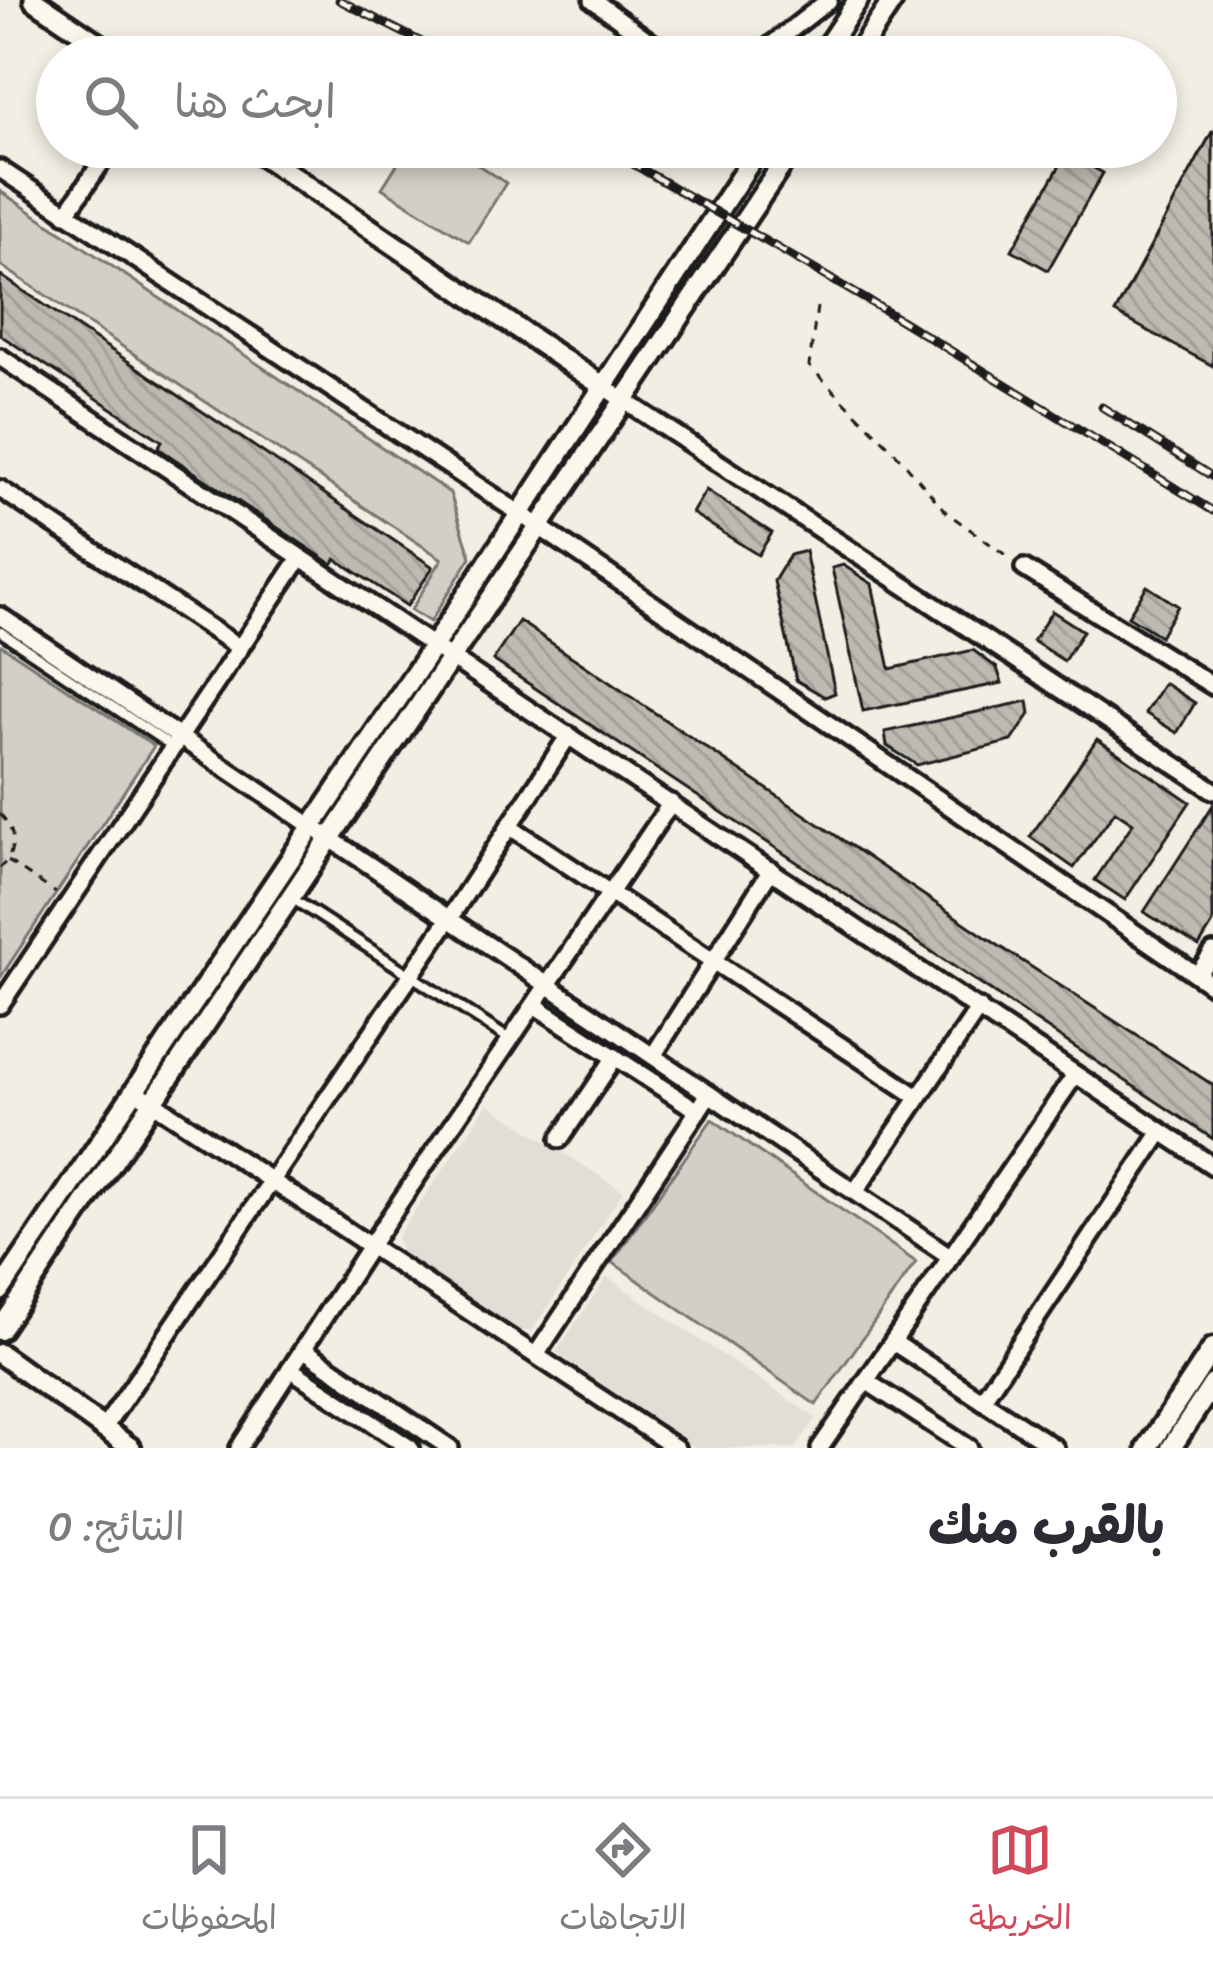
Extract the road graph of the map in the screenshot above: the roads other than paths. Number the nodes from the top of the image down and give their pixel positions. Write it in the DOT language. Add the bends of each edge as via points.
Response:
graph roads {
  1 [pos="34,0"];
  2 [pos="593,0"];
  3 [pos="829,0"];
  4 [pos="858,0"];
  5 [pos="892,0"];
  6 [pos="87,36"];
  7 [pos="642,36"];
  8 [pos="783,36"];
  9 [pos="834,36"];
  10 [pos="868,36"];
  11 [pos="97,168"];
  12 [pos="281,168"];
  13 [pos="746,168"];
  14 [pos="780,168"];
  15 [pos="0,170"];
  16 [pos="65,214"];
  17 [pos="3,365"];
  18 [pos="601,385"];
  19 [pos="624,400"];
  20 [pos="0,489"];
  21 [pos="519,513"];
  22 [pos="538,528"];
  23 [pos="300,558"];
  24 [pos="1024,568"];
  25 [pos="2,626"];
  26 [pos="434,645"];
  27 [pos="240,648"];
  28 [pos="452,657"];
  29 [pos="1213,686"];
  30 [pos="568,735"];
  31 [pos="177,742"];
  32 [pos="1213,790"];
  33 [pos="671,803"];
  34 [pos="509,826"];
  35 [pos="321,832"];
  36 [pos="771,870"];
  37 [pos="610,893"];
  38 [pos="296,902"];
  39 [pos="449,919"];
  40 [pos="1213,952"];
  41 [pos="714,962"];
  42 [pos="411,975"];
  43 [pos="1197,975"];
  44 [pos="548,985"];
  45 [pos="1213,986"];
  46 [pos="0,1005"];
  47 [pos="534,1005"];
  48 [pos="979,1008"];
  49 [pos="511,1040"];
  50 [pos="652,1056"];
  51 [pos="615,1057"];
  52 [pos="1075,1075"];
  53 [pos="135,1091"];
  54 [pos="710,1094"];
  55 [pos="918,1097"];
  56 [pos="153,1103"];
  57 [pos="698,1111"];
  58 [pos="1161,1132"];
  59 [pos="560,1139"];
  60 [pos="1213,1166"];
  61 [pos="272,1181"];
  62 [pos="855,1192"];
  63 [pos="370,1246"];
  64 [pos="951,1257"];
  65 [pos="0,1292"];
  66 [pos="0,1330"];
  67 [pos="893,1342"];
  68 [pos="1213,1348"];
  69 [pos="303,1349"];
  70 [pos="0,1354"];
  71 [pos="536,1355"];
  72 [pos="290,1370"];
  73 [pos="866,1381"];
  74 [pos="1213,1384"];
  75 [pos="982,1400"];
  76 [pos="104,1428"];
  77 [pos="1152,1446"];
  78 [pos="964,1447"];
  79 [pos="131,1448"];
  80 [pos="239,1448"];
  81 [pos="410,1448"];
  82 [pos="450,1448"];
  83 [pos="676,1448"];
  84 [pos="820,1448"];
  85 [pos="1054,1448"];
  86 [pos="1171,1448"];
  1 -- 6 [label="street"];
  2 -- 7 [label="street"];
  3 -- 8 [label="street"];
  4 -- 9 [label="street"];
  5 -- 10 [label="street"];
  11 -- 16 [label="street"];
  12 -- 18 [label="street"];
  13 -- 18 [label="street"];
  14 -- 19 [label="street"];
  15 -- 16 [label="street"];
  16 -- 21 [label="street"];
  17 -- 23 [label="street"];
  18 -- 19 [label="street"];
  18 -- 21 [label="street"];
  19 -- 22 [label="street"];
  19 -- 32 [label="street"];
  20 -- 27 [label="street"];
  21 -- 22 [label="street"];
  21 -- 26 [label="street"];
  22 -- 28 [label="street"];
  22 -- 43 [label="street"];
  23 -- 26 [label="street"];
  23 -- 27 [label="street"];
  24 -- 29 [label="street"];
  25 -- 31 [label="street"];
  26 -- 28 [label="street"];
  26 -- 35 [label="street"];
  27 -- 31 [label="street"];
  28 -- 30 [label="street"];
  28 -- 35 [label="street"];
  30 -- 33 [label="street"];
  30 -- 34 [label="street"];
  31 -- 35 [label="street"];
  31 -- 46 [label="street"];
  33 -- 36 [label="street"];
  33 -- 37 [label="street"];
  34 -- 37 [label="street"];
  34 -- 39 [label="street"];
  35 -- 39 [label="street"];
  35 -- 53 [label="street"];
  35 -- 56 [label="street"];
  36 -- 41 [label="street"];
  36 -- 48 [label="street"];
  37 -- 41 [label="street"];
  37 -- 44 [label="street"];
  38 -- 42 [label="lane"];
  39 -- 42 [label="street"];
  39 -- 44 [label="street"];
  40 -- 43 [label="street"];
  41 -- 50 [label="street"];
  41 -- 55 [label="street"];
  42 -- 49 [label="lane"];
  42 -- 61 [label="street"];
  43 -- 45 [label="street"];
  44 -- 47 [label="street"];
  44 -- 50 [label="street"];
  47 -- 49 [label="street"];
  47 -- 51 [label="street"];
  48 -- 52 [label="street"];
  48 -- 55 [label="street"];
  49 -- 63 [label="street"];
  50 -- 54 [label="street"];
  51 -- 57 [label="street"];
  51 -- 59 [label="street"];
  52 -- 58 [label="street"];
  52 -- 64 [label="street"];
  53 -- 56 [label="street"];
  53 -- 65 [label="street"];
  54 -- 57 [label="street"];
  54 -- 62 [label="street"];
  55 -- 62 [label="street"];
  56 -- 61 [label="street"];
  56 -- 66 [label="street"];
  57 -- 71 [label="street"];
  58 -- 60 [label="street"];
  58 -- 75 [label="street"];
  61 -- 63 [label="street"];
  61 -- 76 [label="street"];
  62 -- 64 [label="street"];
  63 -- 69 [label="street"];
  63 -- 71 [label="street"];
  64 -- 67 [label="street"];
  67 -- 73 [label="street"];
  67 -- 75 [label="street"];
  68 -- 77 [label="street"];
  69 -- 72 [label="street"];
  69 -- 82 [label="street"];
  70 -- 76 [label="street"];
  71 -- 83 [label="street"];
  72 -- 80 [label="street"];
  72 -- 81 [label="street"];
  73 -- 78 [label="street"];
  73 -- 84 [label="street"];
  74 -- 86 [label="street"];
  75 -- 85 [label="street"];
  76 -- 79 [label="street"];
}
